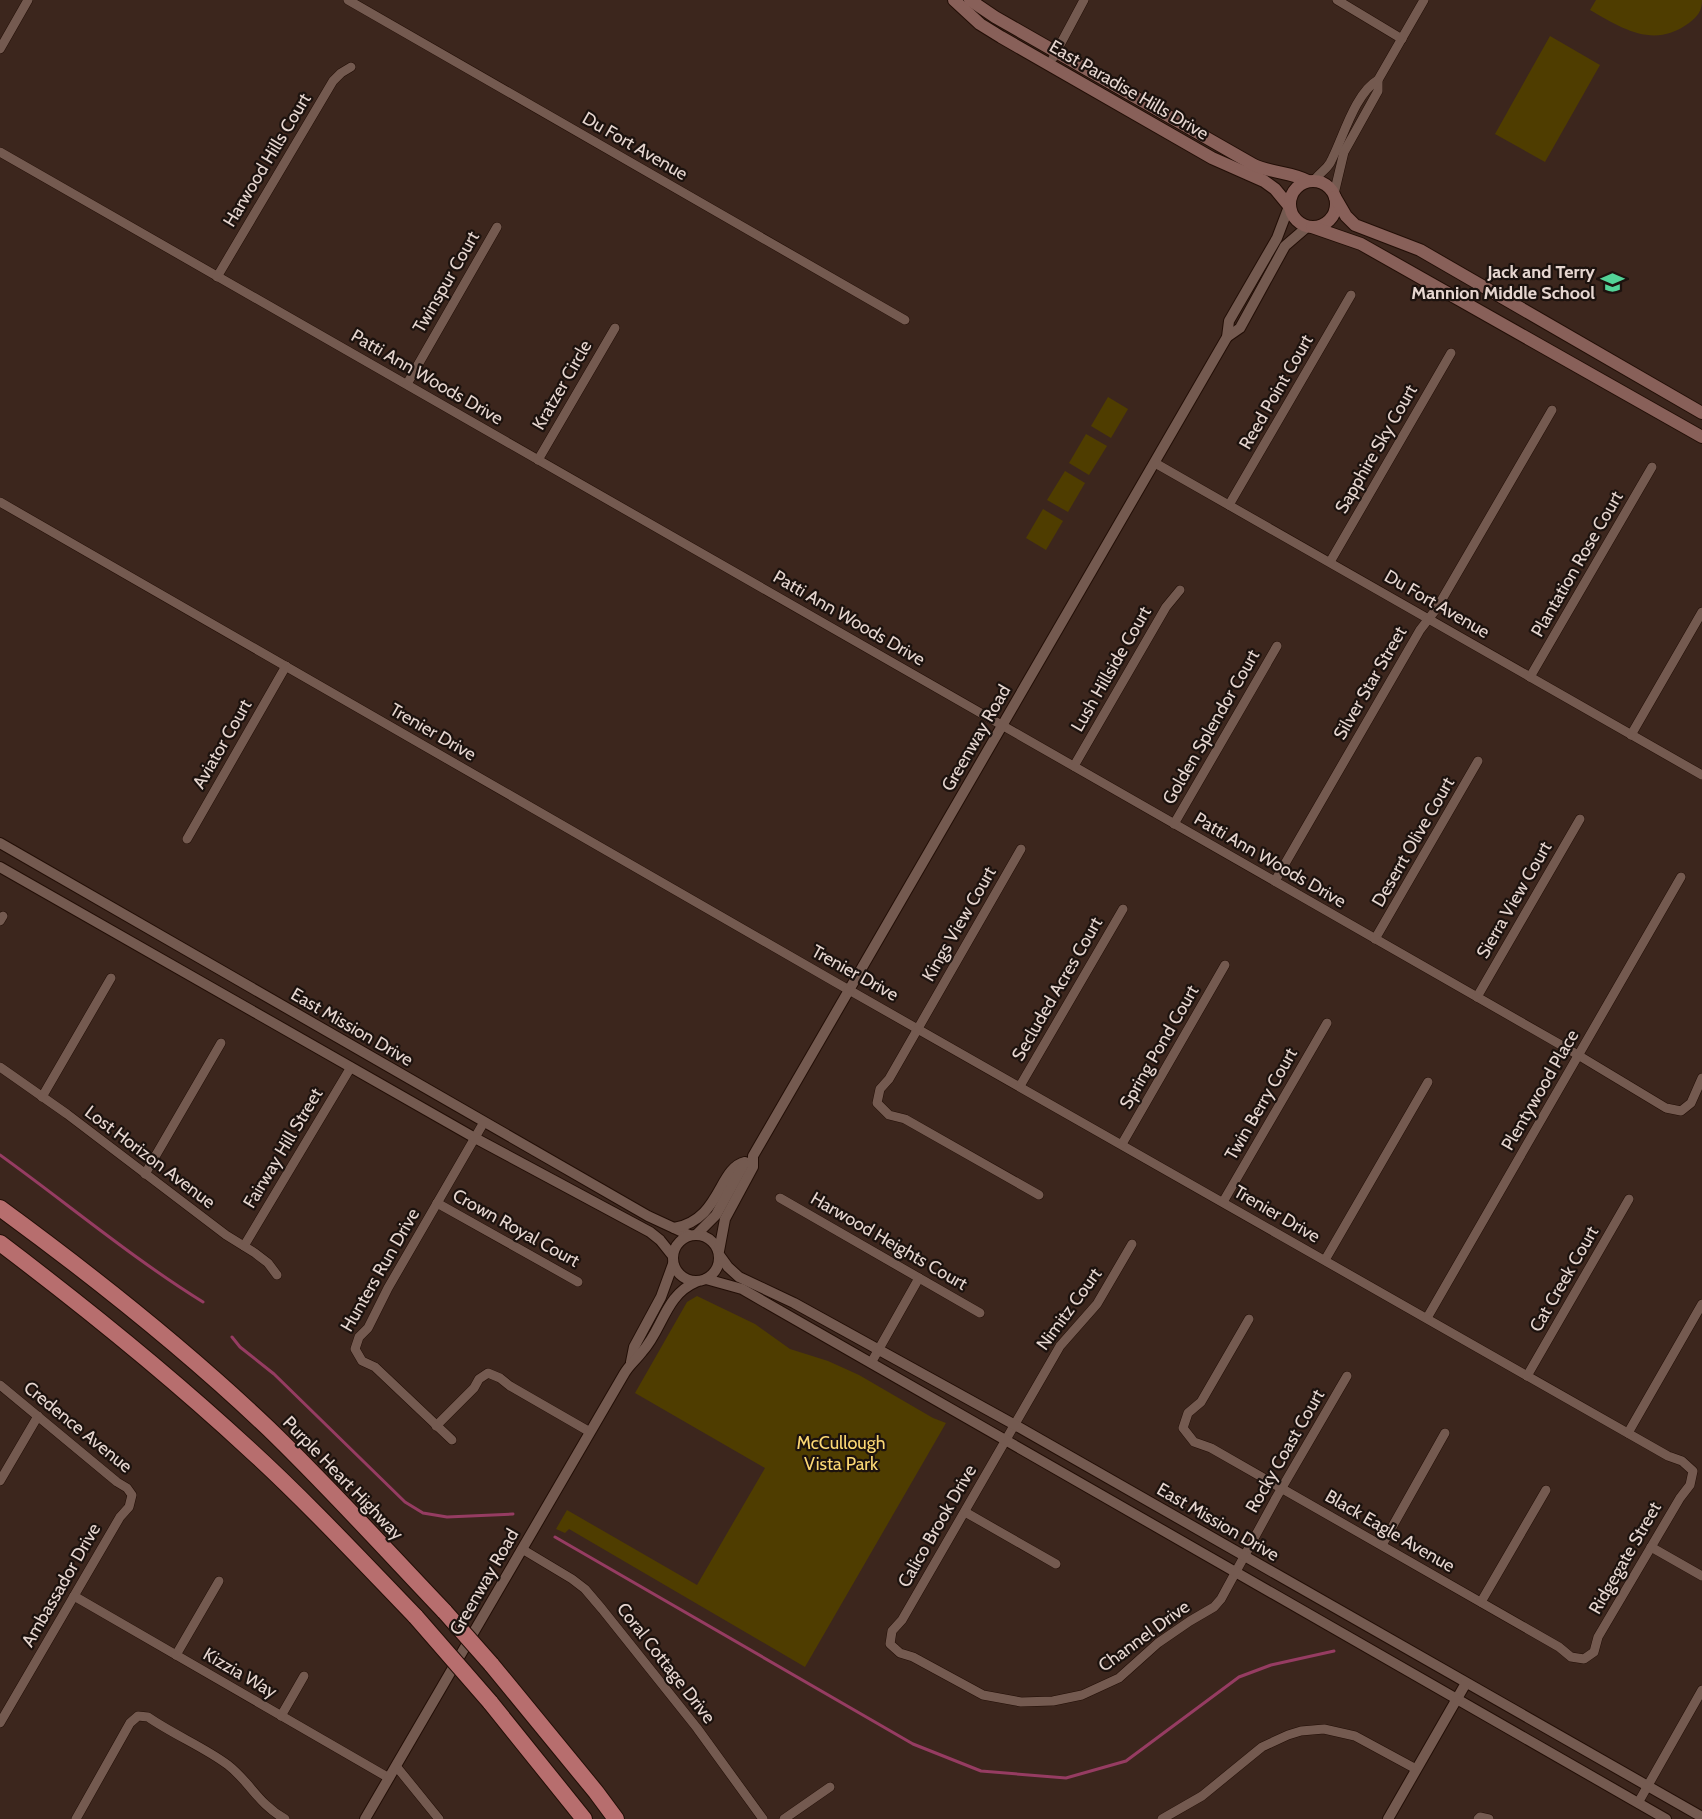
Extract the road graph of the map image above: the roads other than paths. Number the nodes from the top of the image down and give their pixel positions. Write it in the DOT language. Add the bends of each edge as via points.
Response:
graph roads {
  1 [pos="28,0"];
  2 [pos="348,0"];
  3 [pos="954,0"];
  4 [pos="970,0"];
  5 [pos="1084,0"];
  6 [pos="1337,0"];
  7 [pos="1424,0"];
  8 [pos="1402,39"];
  9 [pos="0,49"];
  10 [pos="1057,52"];
  11 [pos="1050,65"];
  12 [pos="351,67"];
  13 [pos="1378,80"];
  14 [pos="0,152"];
  15 [pos="1311,181"];
  16 [pos="1334,196"];
  17 [pos="1289,208"];
  18 [pos="497,227"];
  19 [pos="1310,227"];
  20 [pos="218,277"];
  21 [pos="1351,296"];
  22 [pos="905,320"];
  23 [pos="615,328"];
  24 [pos="1227,337"];
  25 [pos="1451,353"];
  26 [pos="406,384"];
  27 [pos="1552,410"];
  28 [pos="1702,413"];
  29 [pos="1702,437"];
  30 [pos="538,460"];
  31 [pos="1155,463"];
  32 [pos="1652,467"];
  33 [pos="0,502"];
  34 [pos="1229,505"];
  35 [pos="1330,562"];
  36 [pos="1180,590"];
  37 [pos="1702,612"];
  38 [pos="1429,618"];
  39 [pos="1277,646"];
  40 [pos="286,666"];
  41 [pos="1530,677"];
  42 [pos="1003,725"];
  43 [pos="1631,735"];
  44 [pos="1478,761"];
  45 [pos="1074,766"];
  46 [pos="1702,775"];
  47 [pos="1580,819"];
  48 [pos="1174,824"];
  49 [pos="187,839"];
  50 [pos="0,843"];
  51 [pos="1021,849"];
  52 [pos="0,851"];
  53 [pos="0,867"];
  54 [pos="46,870"];
  55 [pos="1682,878"];
  56 [pos="1275,881"];
  57 [pos="1123,909"];
  58 [pos="1376,939"];
  59 [pos="1225,965"];
  60 [pos="111,978"];
  61 [pos="850,990"];
  62 [pos="1477,997"];
  63 [pos="1327,1023"];
  64 [pos="918,1028"];
  65 [pos="221,1042"];
  66 [pos="1578,1055"];
  67 [pos="0,1067"];
  68 [pos="351,1067"];
  69 [pos="1702,1078"];
  70 [pos="1428,1082"];
  71 [pos="1020,1086"];
  72 [pos="42,1097"];
  73 [pos="484,1122"];
  74 [pos="475,1138"];
  75 [pos="1122,1144"];
  76 [pos="749,1159"];
  77 [pos="145,1174"];
  78 [pos="1039,1195"];
  79 [pos="780,1198"];
  80 [pos="1629,1199"];
  81 [pos="1223,1202"];
  82 [pos="438,1203"];
  83 [pos="0,1208"];
  84 [pos="673,1228"];
  85 [pos="693,1235"];
  86 [pos="0,1243"];
  87 [pos="1132,1244"];
  88 [pos="244,1246"];
  89 [pos="719,1254"];
  90 [pos="673,1259"];
  91 [pos="1325,1260"];
  92 [pos="277,1275"];
  93 [pos="919,1278"];
  94 [pos="701,1281"];
  95 [pos="578,1282"];
  96 [pos="1702,1304"];
  97 [pos="980,1313"];
  98 [pos="1427,1318"];
  99 [pos="1249,1319"];
  100 [pos="1698,1320"];
  101 [pos="878,1350"];
  102 [pos="631,1362"];
  103 [pos="871,1363"];
  104 [pos="1347,1376"];
  105 [pos="1527,1376"];
  106 [pos="0,1385"];
  107 [pos="38,1416"];
  108 [pos="1015,1425"];
  109 [pos="436,1426"];
  110 [pos="590,1432"];
  111 [pos="1446,1433"];
  112 [pos="1628,1433"];
  113 [pos="452,1440"];
  114 [pos="1005,1441"];
  115 [pos="1693,1471"];
  116 [pos="0,1481"];
  117 [pos="1282,1488"];
  118 [pos="1546,1490"];
  119 [pos="132,1496"];
  120 [pos="965,1512"];
  121 [pos="1382,1545"];
  122 [pos="1651,1547"];
  123 [pos="522,1549"];
  124 [pos="1244,1555"];
  125 [pos="1056,1564"];
  126 [pos="1236,1574"];
  127 [pos="1702,1576"];
  128 [pos="219,1581"];
  129 [pos="74,1596"];
  130 [pos="1481,1602"];
  131 [pos="890,1644"];
  132 [pos="176,1655"];
  133 [pos="1584,1659"];
  134 [pos="304,1676"];
  135 [pos="1466,1683"];
  136 [pos="1702,1690"];
  137 [pos="1456,1699"];
  138 [pos="281,1716"];
  139 [pos="0,1723"];
  140 [pos="396,1766"];
  141 [pos="1416,1769"];
  142 [pos="389,1778"];
  143 [pos="1647,1786"];
  144 [pos="830,1787"];
  145 [pos="1638,1803"];
  146 [pos="77,1816"];
  147 [pos="1702,1817"];
  148 [pos="89,1819"];
  149 [pos="285,1819"];
  150 [pos="365,1819"];
  151 [pos="439,1819"];
  152 [pos="584,1819"];
  153 [pos="616,1819"];
  154 [pos="764,1819"];
  155 [pos="784,1819"];
  156 [pos="1162,1819"];
  157 [pos="1388,1819"];
  158 [pos="1666,1819"];
  1 -- 9 [label="street"];
  2 -- 22 [label="street, Du Fort Avenue"];
  3 -- 11 [label="main road, East Paradise Hills Drive" via="990,30"];
  4 -- 10 [label="main road, East Paradise Hills Drive"];
  5 -- 10 [label="street"];
  6 -- 8 [label="street"];
  7 -- 8 [label="street"];
  8 -- 13 [label="street"];
  10 -- 11 [label="street"];
  10 -- 15 [label="main road, East Paradise Hills Drive" via="1254,165"];
  11 -- 17 [label="main road, East Paradise Hills Drive" via="1217,161 1264,180"];
  12 -- 20 [label="street, Harwood Hills Court" via="333,81"];
  13 -- 15 [label="street" via="1370,85 1350,118 1330,163"];
  13 -- 16 [label="street" via="1378,91 1344,152"];
  14 -- 20 [label="street, Patti Ann Woods Drive"];
  15 -- 16 [label="main road" via="1326,184"];
  15 -- 17 [label="main road" via="1297,187"];
  16 -- 19 [label="main road" via="1335,212 1331,218"];
  16 -- 28 [label="main road" via="1355,225 1420,250"];
  17 -- 19 [label="main road" via="1298,222"];
  17 -- 24 [label="street, Greenway Road" via="1277,238 1229,321"];
  18 -- 26 [label="street, Twinspur Court"];
  19 -- 24 [label="street, Greenway Road" via="1285,246 1240,328"];
  19 -- 29 [label="main road" via="1361,244"];
  20 -- 26 [label="street, Patti Ann Woods Drive"];
  21 -- 34 [label="street, Reed Point Court"];
  23 -- 30 [label="street, Kratzer Circle"];
  24 -- 31 [label="street, Greenway Road"];
  25 -- 35 [label="street, Sapphire Sky Court"];
  26 -- 30 [label="street, Patti Ann Woods Drive"];
  27 -- 38 [label="street, Silver Star Street"];
  30 -- 42 [label="street, Patti Ann Woods Drive"];
  31 -- 34 [label="street, Du Fort Avenue"];
  31 -- 42 [label="street, Greenway Road"];
  32 -- 41 [label="street, Plantation Rose Court"];
  33 -- 40 [label="street, Trenier Drive"];
  34 -- 35 [label="street, Du Fort Avenue"];
  35 -- 38 [label="street, Du Fort Avenue"];
  36 -- 45 [label="street, Lush Hillside Court" via="1166,607"];
  37 -- 43 [label="street"];
  38 -- 41 [label="street, Du Fort Avenue"];
  38 -- 56 [label="street, Silver Star Street"];
  39 -- 48 [label="street, Golden Splendor Court"];
  40 -- 49 [label="street, Aviator Court"];
  40 -- 61 [label="street, Trenier Drive"];
  41 -- 43 [label="street, Du Fort Avenue"];
  42 -- 45 [label="street, Patti Ann Woods Drive"];
  42 -- 61 [label="street, Greenway Road"];
  43 -- 46 [label="street, Du Fort Avenue"];
  44 -- 58 [label="street, Deserrt Olive Court"];
  45 -- 48 [label="street, Patti Ann Woods Drive"];
  47 -- 62 [label="street, Sierra View Court"];
  48 -- 56 [label="street, Patti Ann Woods Drive"];
  50 -- 54 [label="street, East Mission Drive"];
  51 -- 64 [label="street, Kings View Court"];
  52 -- 54 [label="street"];
  53 -- 68 [label="street, East Mission Drive"];
  54 -- 73 [label="street, East Mission Drive"];
  55 -- 66 [label="street, Plentywood Place"];
  56 -- 58 [label="street, Patti Ann Woods Drive"];
  57 -- 71 [label="street, Secluded Acres Court"];
  58 -- 62 [label="street, Patti Ann Woods Drive"];
  59 -- 75 [label="street, Spring Pond Court"];
  60 -- 72 [label="street"];
  61 -- 64 [label="street, Trenier Drive"];
  61 -- 76 [label="street, Greenway Road"];
  62 -- 66 [label="street, Patti Ann Woods Drive"];
  63 -- 81 [label="street, Twin Berry Court"];
  64 -- 71 [label="street, Trenier Drive"];
  64 -- 78 [label="street, Kings View Court" via="880,1089 877,1103 889,1115 905,1119"];
  65 -- 77 [label="street"];
  66 -- 69 [label="street, Patti Ann Woods Drive" via="1666,1108 1681,1111 1691,1103"];
  66 -- 98 [label="street, Plentywood Place"];
  67 -- 72 [label="street, Lost Horizon Avenue"];
  68 -- 74 [label="street, East Mission Drive"];
  68 -- 88 [label="street, Fairway Hill Street"];
  70 -- 91 [label="street"];
  71 -- 75 [label="street, Trenier Drive"];
  72 -- 77 [label="street, Lost Horizon Avenue"];
  73 -- 74 [label="street, Hunters Run Drive"];
  73 -- 84 [label="street, East Mission Drive"];
  74 -- 82 [label="street, Hunters Run Drive"];
  74 -- 90 [label="street, East Mission Drive" via="650,1232"];
  75 -- 81 [label="street, Trenier Drive"];
  76 -- 84 [label="street" via="730,1171 702,1215"];
  76 -- 85 [label="street, Greenway Road" via="716,1215"];
  76 -- 89 [label="street, Greenway Road" via="753,1167 725,1219"];
  77 -- 88 [label="street, Lost Horizon Avenue"];
  79 -- 93 [label="street, Harwood Heights Court"];
  80 -- 105 [label="street, Cat Creek Court"];
  81 -- 91 [label="street, Trenier Drive"];
  82 -- 95 [label="street, Crown Royal Court"];
  82 -- 109 [label="street, Hunters Run Drive" via="355,1349 362,1361 375,1367"];
  83 -- 153 [label="highway, Purple Heart Highway, bridge" via="164,1335 267,1427 491,1664"];
  84 -- 85 [label="street, East Mission Drive"];
  85 -- 89 [label="street" via="710,1239"];
  85 -- 90 [label="street" via="677,1245"];
  86 -- 152 [label="highway, bridge" via="145,1357 318,1516 416,1617"];
  87 -- 108 [label="street, Nimitz Court" via="1097,1304 1060,1346"];
  88 -- 92 [label="street, Lost Horizon Avenue" via="268,1263"];
  89 -- 94 [label="street" via="717,1268"];
  89 -- 101 [label="street, East Mission Drive" via="739,1277 794,1302"];
  90 -- 94 [label="street" via="683,1278"];
  90 -- 102 [label="street, Greenway Road" via="661,1297 634,1347"];
  91 -- 98 [label="street, Trenier Drive"];
  93 -- 97 [label="street, Harwood Heights Court"];
  93 -- 101 [label="street"];
  94 -- 102 [label="street, Greenway Road" via="674,1297 643,1352"];
  94 -- 103 [label="street, East Mission Drive" via="742,1289"];
  96 -- 100 [label="street"];
  98 -- 105 [label="street, Trenier Drive"];
  99 -- 117 [label="street, Black Eagle Avenue" via="1201,1402 1188,1413 1183,1428 1194,1442"];
  100 -- 112 [label="street"];
  101 -- 103 [label="street"];
  101 -- 108 [label="street, East Mission Drive"];
  102 -- 110 [label="street, Greenway Road"];
  103 -- 114 [label="street, East Mission Drive"];
  104 -- 117 [label="street, Rocky Coast Court"];
  105 -- 112 [label="street, Trenier Drive"];
  106 -- 107 [label="street, Credence Avenue"];
  107 -- 116 [label="street"];
  107 -- 119 [label="street, Credence Avenue"];
  108 -- 114 [label="street, Calico Brook Drive"];
  108 -- 124 [label="street, East Mission Drive"];
  109 -- 110 [label="street" via="488,1373"];
  109 -- 113 [label="street, Hunters Run Drive"];
  110 -- 123 [label="street, Greenway Road"];
  111 -- 121 [label="street"];
  112 -- 115 [label="street, Trenier Drive" via="1682,1461"];
  114 -- 120 [label="street, Calico Brook Drive"];
  114 -- 126 [label="street, East Mission Drive"];
  115 -- 122 [label="street, Ridgegate Street" via="1690,1485"];
  117 -- 121 [label="street, Black Eagle Avenue"];
  117 -- 124 [label="street, Rocky Coast Court"];
  118 -- 130 [label="street"];
  119 -- 129 [label="street, Ambassador Drive"];
  120 -- 125 [label="street"];
  120 -- 131 [label="street, Calico Brook Drive" via="902,1620 892,1630"];
  121 -- 130 [label="street, Black Eagle Avenue"];
  122 -- 127 [label="street"];
  122 -- 133 [label="street, Ridgegate Street" via="1598,1637 1594,1652"];
  123 -- 140 [label="street, Greenway Road"];
  123 -- 154 [label="street, Coral Cottage Drive" via="572,1579 602,1609"];
  124 -- 126 [label="street, Rocky Coast Court"];
  124 -- 135 [label="street, East Mission Drive"];
  126 -- 131 [label="street, Channel Drive" via="1214,1607 1166,1637 1119,1678 1068,1699 1021,1702 983,1695 900,1653"];
  126 -- 137 [label="street, East Mission Drive"];
  128 -- 132 [label="street"];
  129 -- 132 [label="street, Kizzia Way"];
  129 -- 139 [label="street, Ambassador Drive"];
  130 -- 133 [label="street, Black Eagle Avenue" via="1571,1657"];
  132 -- 138 [label="street, Kizzia Way"];
  134 -- 138 [label="street"];
  135 -- 137 [label="street"];
  135 -- 143 [label="street, East Mission Drive"];
  136 -- 143 [label="street"];
  137 -- 141 [label="street"];
  137 -- 145 [label="street, East Mission Drive"];
  138 -- 142 [label="street, Kizzia Way"];
  140 -- 142 [label="street, Greenway Road"];
  140 -- 151 [label="street"];
  141 -- 156 [label="street" via="1355,1736 1324,1729 1300,1731 1262,1747 1202,1796"];
  141 -- 157 [label="street"];
  142 -- 150 [label="street, Greenway Road"];
  143 -- 145 [label="street"];
  143 -- 147 [label="street, East Mission Drive"];
  144 -- 155 [label="street"];
  145 -- 158 [label="street, East Mission Drive"];
  146 -- 148 [label="street"];
  146 -- 149 [label="street" via="130,1723 138,1716 225,1763 264,1805"];
}
